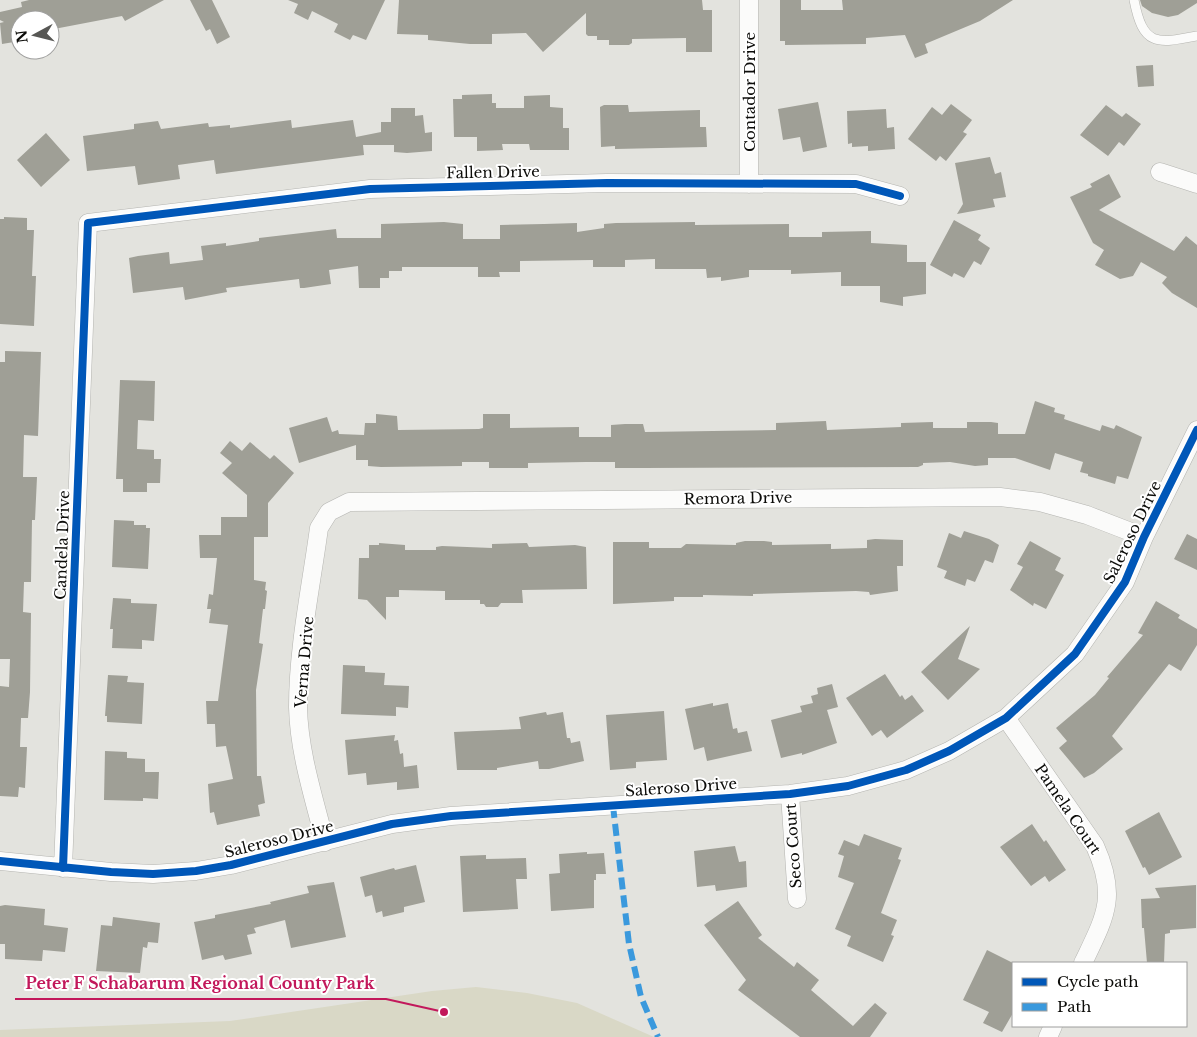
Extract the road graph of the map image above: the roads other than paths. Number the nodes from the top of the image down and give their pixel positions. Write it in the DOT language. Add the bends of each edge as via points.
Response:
graph roads {
  1 [pos="749,0"];
  2 [pos="1134,0"];
  3 [pos="1197,36"];
  4 [pos="1160,172"];
  5 [pos="750,184"];
  6 [pos="1197,184"];
  7 [pos="900,196"];
  8 [pos="88,223"];
  9 [pos="1197,430"];
  10 [pos="329,512"];
  11 [pos="1144,537"];
  12 [pos="1006,718"];
  13 [pos="790,794"];
  14 [pos="325,842"];
  15 [pos="0,860"];
  16 [pos="64,868"];
  17 [pos="797,899"];
  18 [pos="1083,962"];
  1 -- 5 [label="street, Contador Drive"];
  2 -- 3 [label="lane" via="1144,32 1156,41 1169,42"];
  4 -- 6 [label="street"];
  5 -- 7 [label="street, Fallen Drive" via="856,184"];
  5 -- 8 [label="street, Fallen Drive" via="598,183 370,189"];
  8 -- 16 [label="street, Candela Drive"];
  9 -- 11 [label="street, Saleroso Drive"];
  10 -- 11 [label="street, Remora Drive" via="349,502 1000,497 1040,502"];
  10 -- 14 [label="street, Verna Drive" via="319,528 298,707 303,752"];
  11 -- 12 [label="street, Saleroso Drive" via="1125,582 1075,654"];
  12 -- 13 [label="street, Saleroso Drive" via="948,751 906,770 848,786"];
  12 -- 18 [label="street, Pamela Court" via="1095,846 1103,863 1108,881 1105,918"];
  13 -- 14 [label="street, Saleroso Drive" via="451,816 392,824"];
  13 -- 17 [label="street, Seco Court"];
  14 -- 16 [label="street, Saleroso Drive" via="196,871 153,874"];
  15 -- 16 [label="street, Saleroso Drive"];
}
